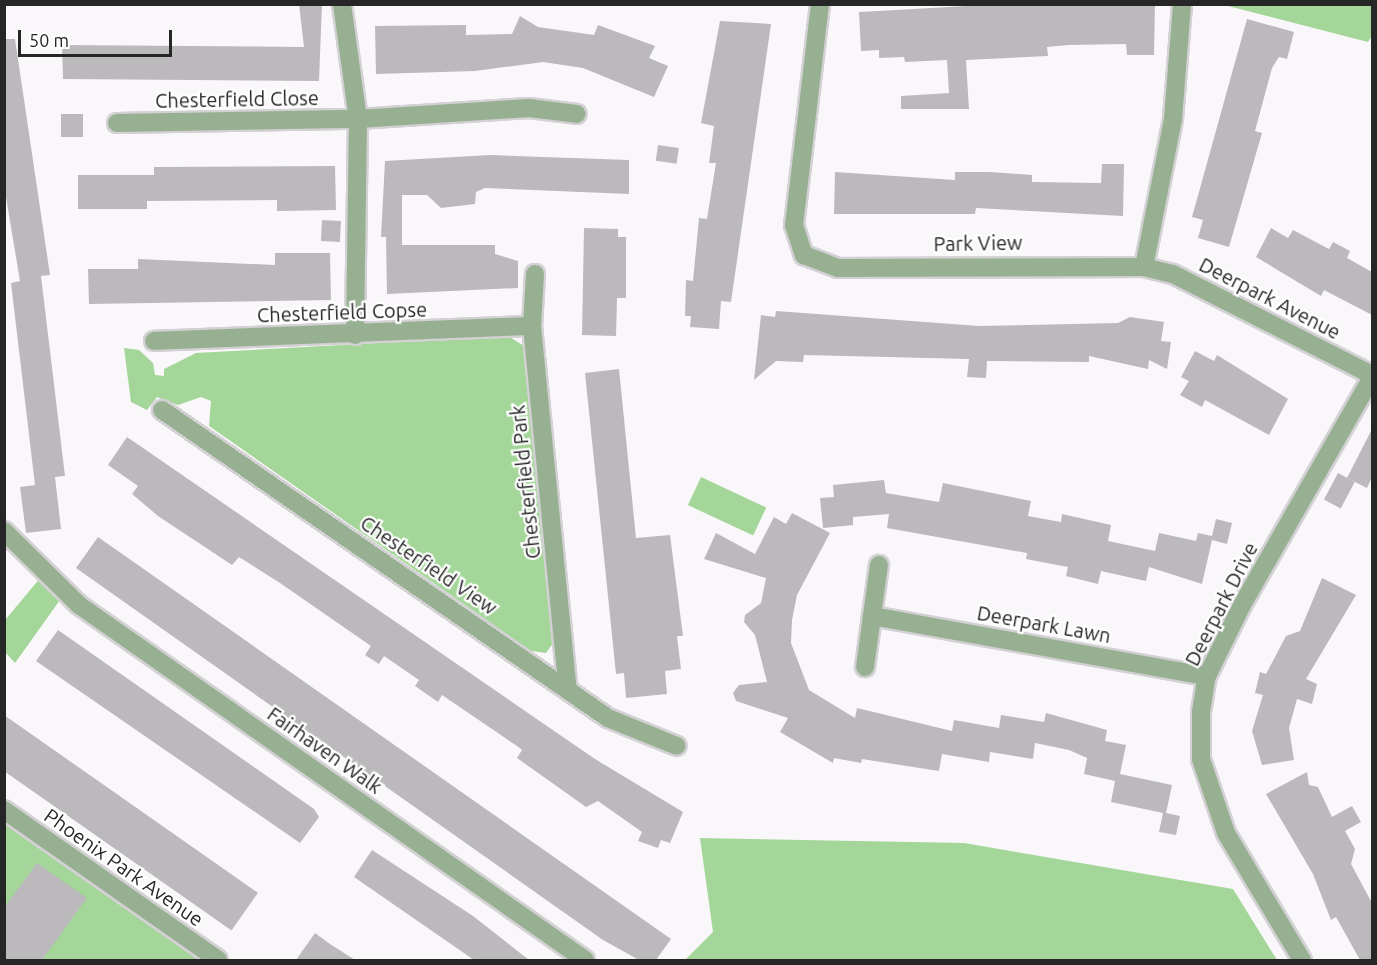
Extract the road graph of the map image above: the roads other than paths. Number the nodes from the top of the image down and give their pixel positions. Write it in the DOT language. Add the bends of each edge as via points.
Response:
graph roads {
  1 [pos="342,4"];
  2 [pos="820,4"];
  3 [pos="1182,4"];
  4 [pos="577,114"];
  5 [pos="358,119"];
  6 [pos="117,123"];
  7 [pos="1144,267"];
  8 [pos="535,274"];
  9 [pos="532,326"];
  10 [pos="355,335"];
  11 [pos="154,341"];
  12 [pos="1372,376"];
  13 [pos="162,410"];
  14 [pos="4,531"];
  15 [pos="879,566"];
  16 [pos="872,616"];
  17 [pos="865,667"];
  18 [pos="1207,676"];
  19 [pos="567,686"];
  20 [pos="677,746"];
  21 [pos="4,810"];
  22 [pos="219,960"];
  23 [pos="585,960"];
  24 [pos="1302,960"];
  1 -- 5 [label="street"];
  2 -- 7 [label="street, Park View" via="794,225 804,255 838,268"];
  3 -- 7 [label="street" via="1173,119"];
  4 -- 5 [label="street, Chesterfield Close" via="479,109"];
  5 -- 6 [label="street, Chesterfield Close"];
  5 -- 10 [label="street"];
  7 -- 12 [label="street, Deerpark Avenue" via="1173,274"];
  8 -- 9 [label="street, Chesterfield Park"];
  9 -- 10 [label="street, Chesterfield Copse"];
  9 -- 19 [label="street, Chesterfield Park"];
  10 -- 11 [label="street, Chesterfield Copse"];
  12 -- 18 [label="street, Deerpark Drive" via="1242,605"];
  13 -- 19 [label="street, Chesterfield View"];
  14 -- 23 [label="street, Fairhaven Walk" via="79,605"];
  15 -- 16 [label="street"];
  16 -- 17 [label="street"];
  16 -- 18 [label="street, Deerpark Lawn"];
  18 -- 24 [label="street, Deerpark Drive" via="1201,712 1204,769 1226,833"];
  19 -- 20 [label="street, Chesterfield View" via="628,730"];
  21 -- 22 [label="street, Phoenix Park Avenue"];
}
